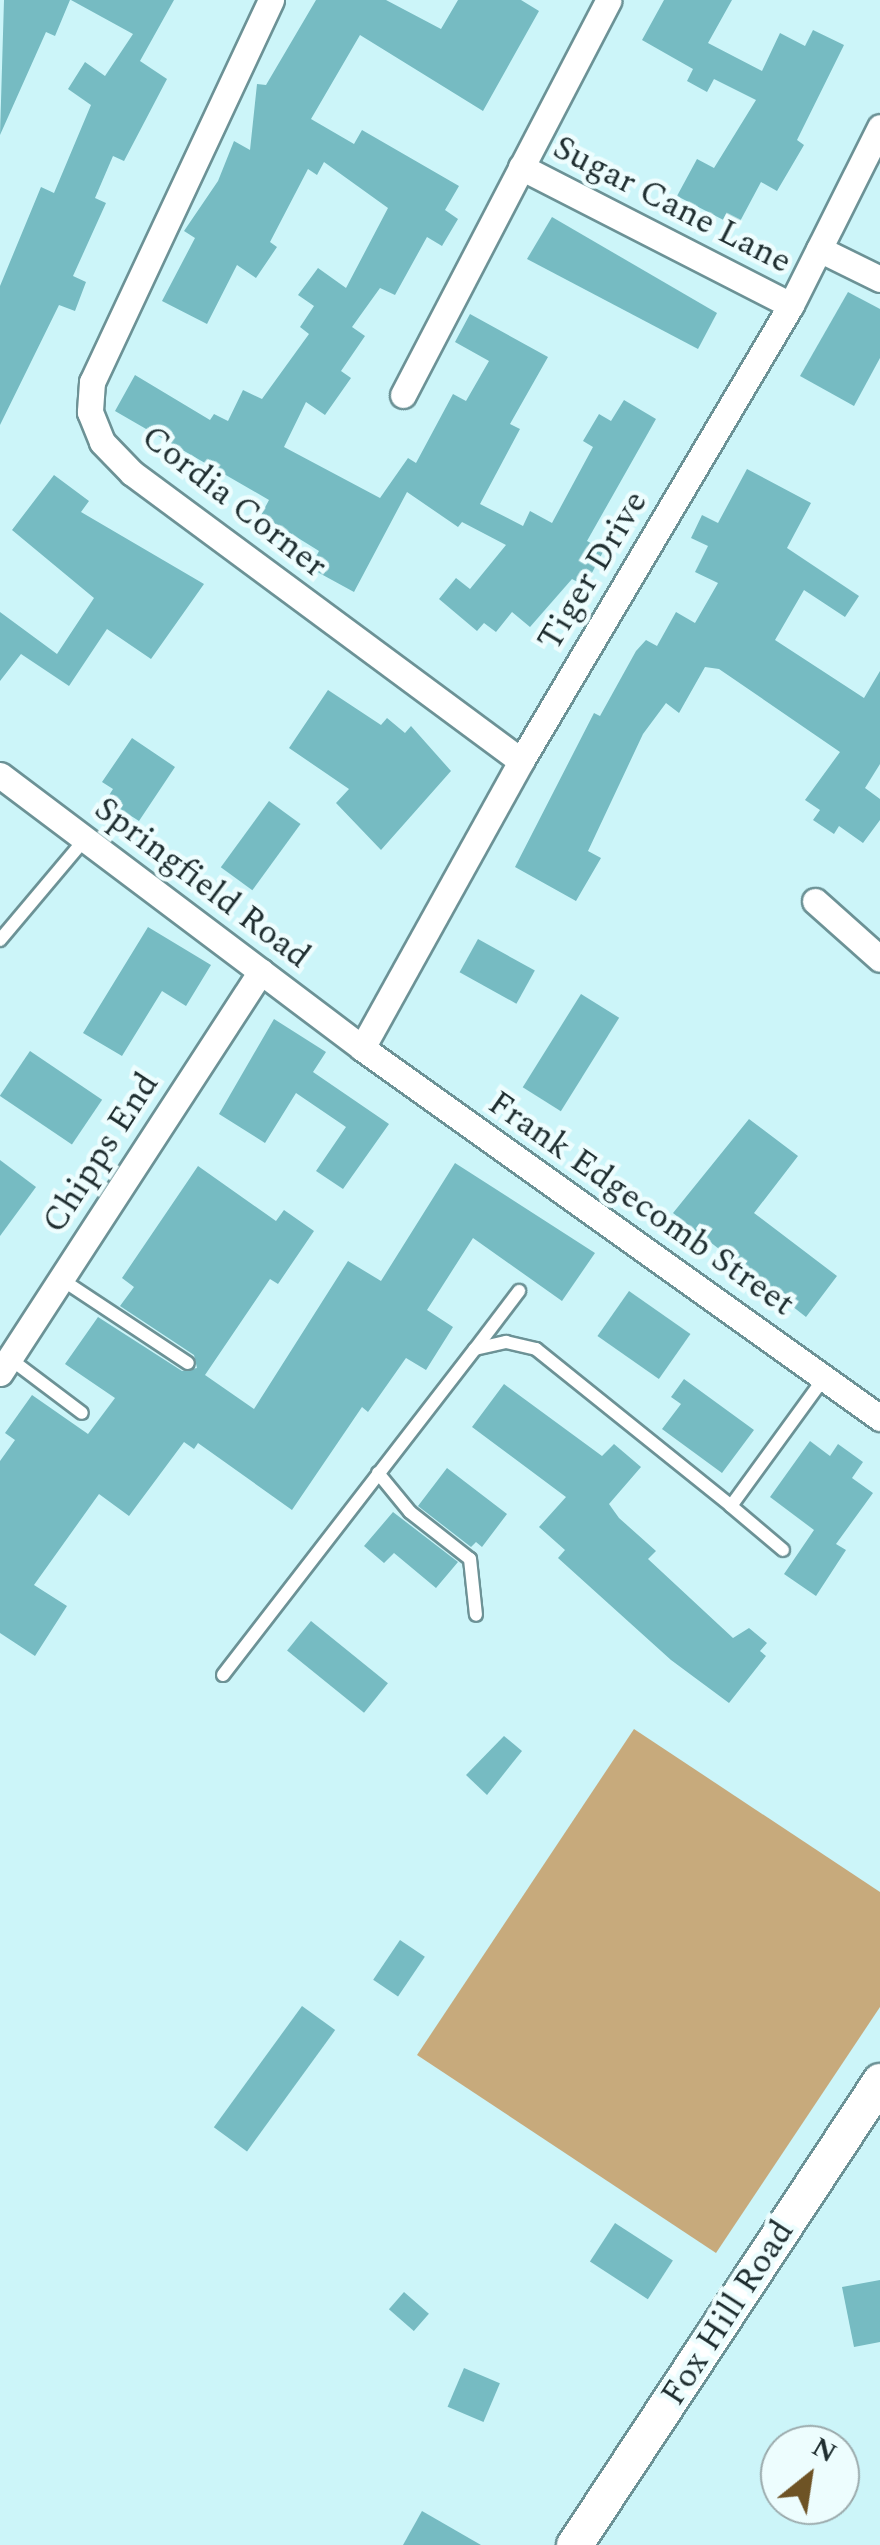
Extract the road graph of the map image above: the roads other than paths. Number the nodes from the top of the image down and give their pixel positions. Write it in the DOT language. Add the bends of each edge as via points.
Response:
graph roads {
  1 [pos="271,0"];
  2 [pos="609,0"];
  3 [pos="880,127"];
  4 [pos="521,168"];
  5 [pos="819,248"];
  6 [pos="880,279"];
  7 [pos="790,305"];
  8 [pos="403,395"];
  9 [pos="520,762"];
  10 [pos="0,775"];
  11 [pos="85,838"];
  12 [pos="816,901"];
  13 [pos="0,940"];
  14 [pos="880,960"];
  15 [pos="261,970"];
  16 [pos="362,1048"];
  17 [pos="61,1279"];
  18 [pos="519,1290"];
  19 [pos="475,1349"];
  20 [pos="188,1363"];
  21 [pos="5,1366"];
  22 [pos="824,1378"];
  23 [pos="82,1412"];
  24 [pos="880,1418"];
  25 [pos="378,1473"];
  26 [pos="731,1506"];
  27 [pos="784,1550"];
  28 [pos="476,1615"];
  29 [pos="223,1674"];
  30 [pos="880,2081"];
  31 [pos="574,2545"];
  1 -- 9 [label="street, Cordia Corner" via="92,382 90,412 102,442 132,473"];
  2 -- 4 [label="street"];
  3 -- 5 [label="street, Tiger Drive"];
  4 -- 7 [label="street, Sugar Cane Lane"];
  4 -- 8 [label="street"];
  5 -- 6 [label="street"];
  5 -- 7 [label="street, Tiger Drive"];
  7 -- 9 [label="street, Tiger Drive"];
  9 -- 16 [label="street, Tiger Drive"];
  10 -- 11 [label="street, Springfield Road"];
  11 -- 13 [label="lane"];
  11 -- 15 [label="street, Springfield Road"];
  12 -- 14 [label="street"];
  15 -- 16 [label="street, Springfield Road"];
  15 -- 17 [label="street, Chipps End"];
  16 -- 22 [label="street, Frank Edgecomb Street"];
  17 -- 20 [label="lane"];
  17 -- 21 [label="street, Chipps End"];
  18 -- 19 [label="lane"];
  19 -- 25 [label="lane"];
  19 -- 26 [label="lane" via="506,1342 536,1349"];
  21 -- 23 [label="lane"];
  22 -- 24 [label="street, Frank Edgecomb Street"];
  22 -- 26 [label="lane"];
  25 -- 28 [label="lane" via="410,1512 470,1559"];
  25 -- 29 [label="lane"];
  26 -- 27 [label="lane"];
  30 -- 31 [label="main road, Fox Hill Road"];
}
